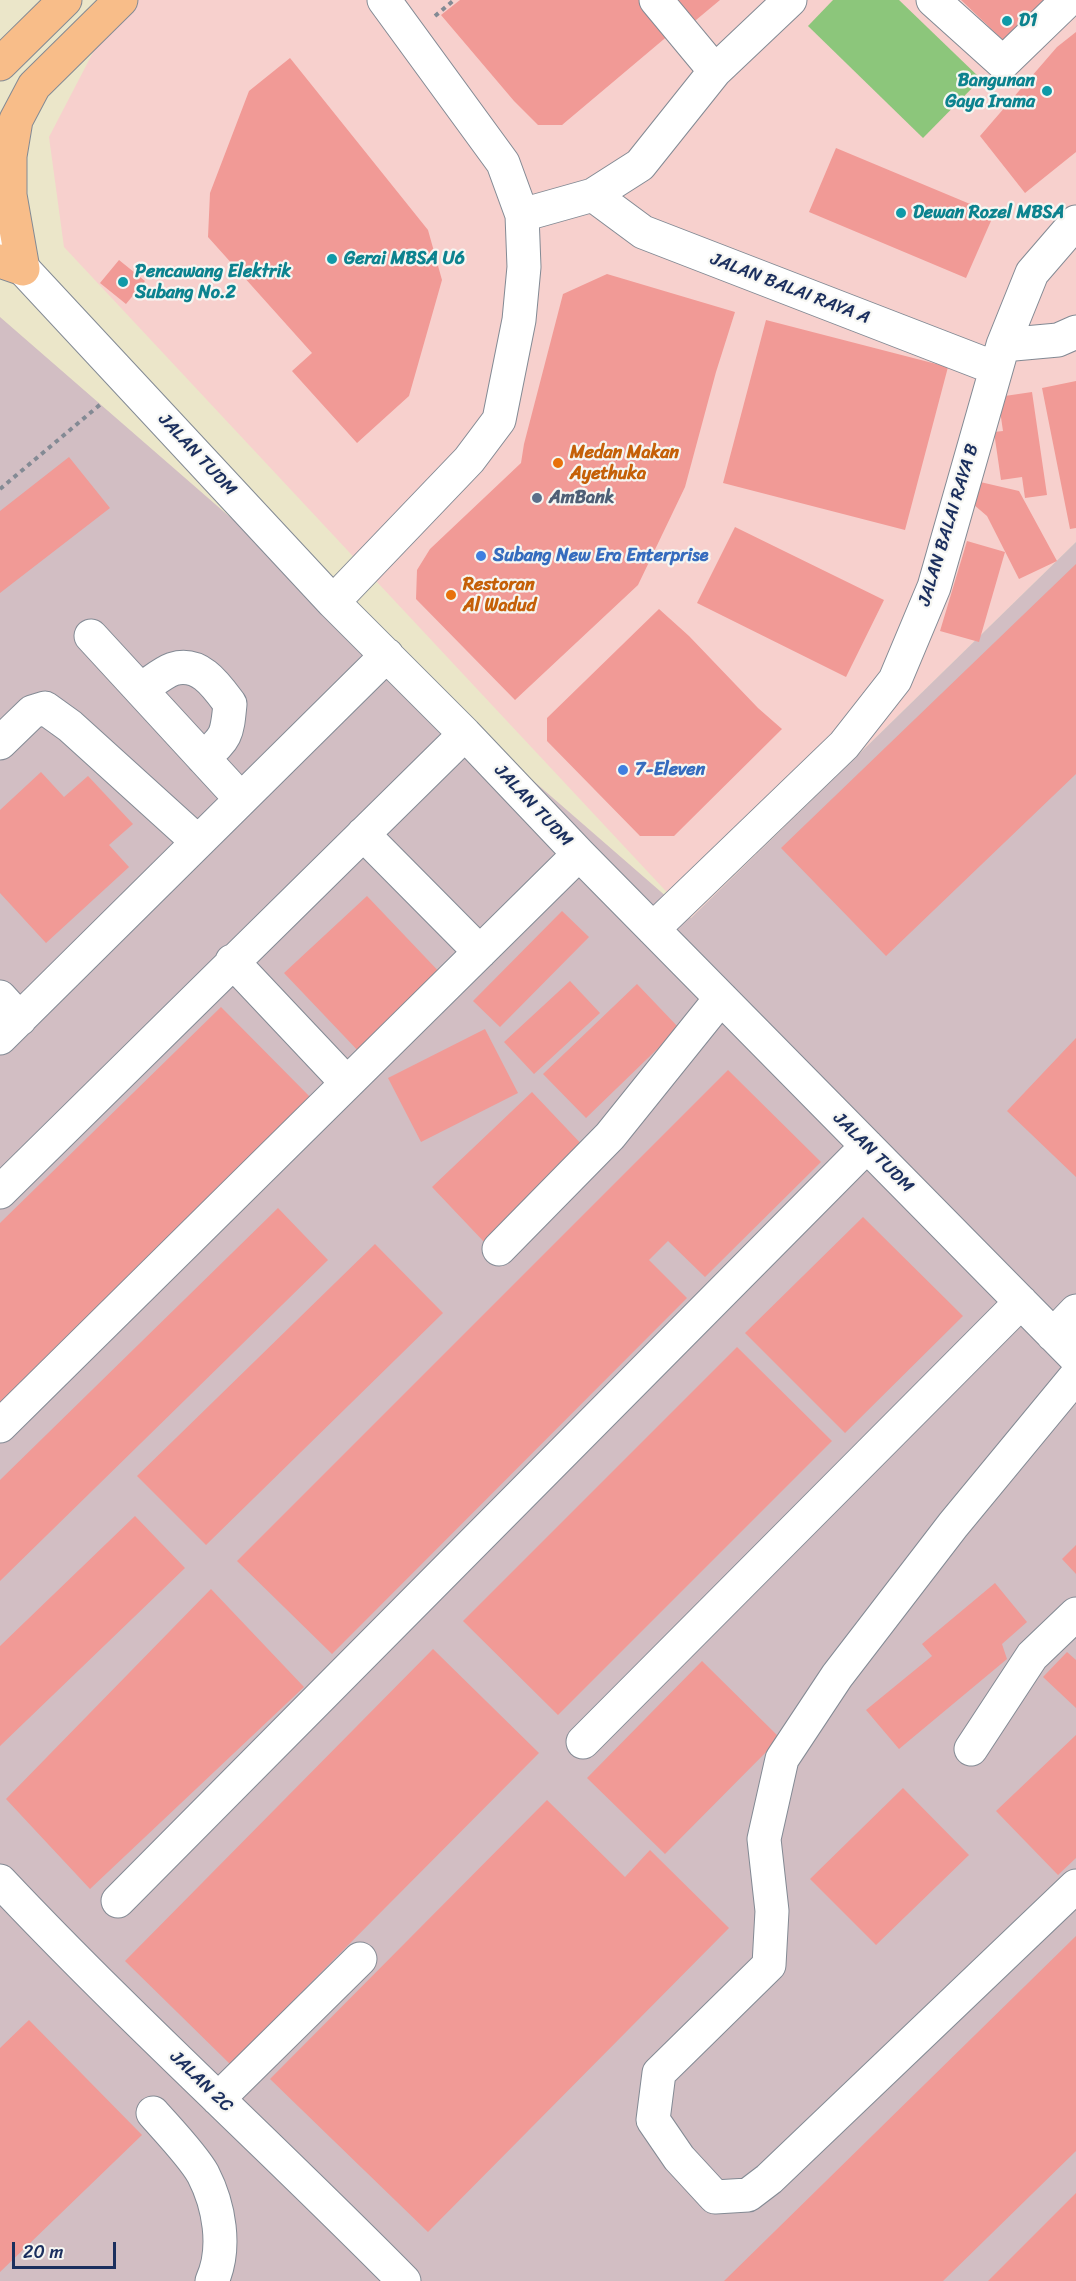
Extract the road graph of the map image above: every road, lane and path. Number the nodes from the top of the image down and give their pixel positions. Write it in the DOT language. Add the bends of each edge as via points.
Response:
graph roads {
  1 [pos="65,0"];
  2 [pos="121,0"];
  3 [pos="384,0"];
  4 [pos="656,0"];
  5 [pos="790,0"];
  6 [pos="933,0"];
  7 [pos="1068,0"];
  8 [pos="0,63"];
  9 [pos="715,71"];
  10 [pos="593,195"];
  11 [pos="522,215"];
  12 [pos="1076,222"];
  13 [pos="0,244"];
  14 [pos="12,265"];
  15 [pos="1076,332"];
  16 [pos="999,356"];
  17 [pos="128,382"];
  18 [pos="0,489"];
  19 [pos="333,602"];
  20 [pos="91,636"];
  21 [pos="387,655"];
  22 [pos="141,689"];
  23 [pos="465,734"];
  24 [pos="0,743"];
  25 [pos="203,758"];
  26 [pos="241,799"];
  27 [pos="363,834"];
  28 [pos="198,842"];
  29 [pos="579,854"];
  30 [pos="652,929"];
  31 [pos="480,952"];
  32 [pos="232,961"];
  33 [pos="721,998"];
  34 [pos="7,1018"];
  35 [pos="347,1083"];
  36 [pos="867,1146"];
  37 [pos="0,1192"];
  38 [pos="499,1249"];
  39 [pos="1021,1302"];
  40 [pos="1076,1311"];
  41 [pos="1053,1335"];
  42 [pos="1076,1358"];
  43 [pos="1076,1376"];
  44 [pos="0,1425"];
  45 [pos="1076,1614"];
  46 [pos="583,1742"];
  47 [pos="971,1749"];
  48 [pos="0,1881"];
  49 [pos="1076,1886"];
  50 [pos="118,1900"];
  51 [pos="360,1959"];
  52 [pos="218,2098"];
  53 [pos="153,2113"];
  54 [pos="212,2281"];
  55 [pos="404,2281"];
  1 -- 8 [label="main road"];
  2 -- 14 [label="main road" via="34,86 16,120 10,156"];
  3 -- 11 [label="street" via="503,163"];
  4 -- 9 [label="street"];
  5 -- 9 [label="street"];
  6 -- 7 [label="street" via="1003,63"];
  9 -- 10 [label="street" via="640,165"];
  10 -- 11 [label="street"];
  10 -- 16 [label="street, JALAN BALAI RAYA A" via="643,232"];
  11 -- 19 [label="street" via="524,267 519,320 499,420 469,460"];
  12 -- 16 [label="street, JALAN BALAI RAYA B" via="1032,273"];
  13 -- 14 [label="street, JALAN TUDM"];
  14 -- 17 [label="street, JALAN TUDM"];
  15 -- 16 [label="street"];
  16 -- 30 [label="street, JALAN BALAI RAYA B" via="934,587 895,680 844,745"];
  17 -- 18 [label="path"];
  17 -- 19 [label="street, JALAN TUDM"];
  19 -- 21 [label="street, JALAN TUDM"];
  20 -- 22 [label="street"];
  21 -- 23 [label="street, JALAN TUDM"];
  21 -- 26 [label="street"];
  22 -- 25 [label="street"];
  22 -- 25 [label="street" via="172,669 190,667 212,679 230,704 228,731"];
  23 -- 27 [label="street"];
  23 -- 29 [label="street, JALAN TUDM"];
  24 -- 28 [label="street" via="32,712 45,708"];
  25 -- 26 [label="street"];
  26 -- 28 [label="street"];
  27 -- 31 [label="street"];
  27 -- 32 [label="street"];
  28 -- 34 [label="street"];
  29 -- 30 [label="street, JALAN TUDM"];
  29 -- 31 [label="street"];
  30 -- 33 [label="street, JALAN TUDM"];
  31 -- 35 [label="street"];
  32 -- 35 [label="street"];
  32 -- 37 [label="street"];
  33 -- 36 [label="street, JALAN TUDM"];
  33 -- 38 [label="street" via="610,1136"];
  35 -- 44 [label="street"];
  36 -- 39 [label="street, JALAN TUDM"];
  36 -- 50 [label="street"];
  39 -- 41 [label="street, JALAN TUDM"];
  39 -- 46 [label="street"];
  40 -- 41 [label="street"];
  41 -- 42 [label="street, JALAN TUDM"];
  43 -- 49 [label="street" via="851,1657 782,1759 764,1839 772,1911 769,1965 659,2073 653,2120 680,2158 716,2197 748,2195"];
  45 -- 47 [label="street" via="1032,1656"];
  48 -- 52 [label="street, JALAN 2C" via="64,1949"];
  51 -- 52 [label="street"];
  52 -- 55 [label="street, JALAN 2C"];
  53 -- 54 [label="street" via="202,2173 219,2220 219,2249"];
}
